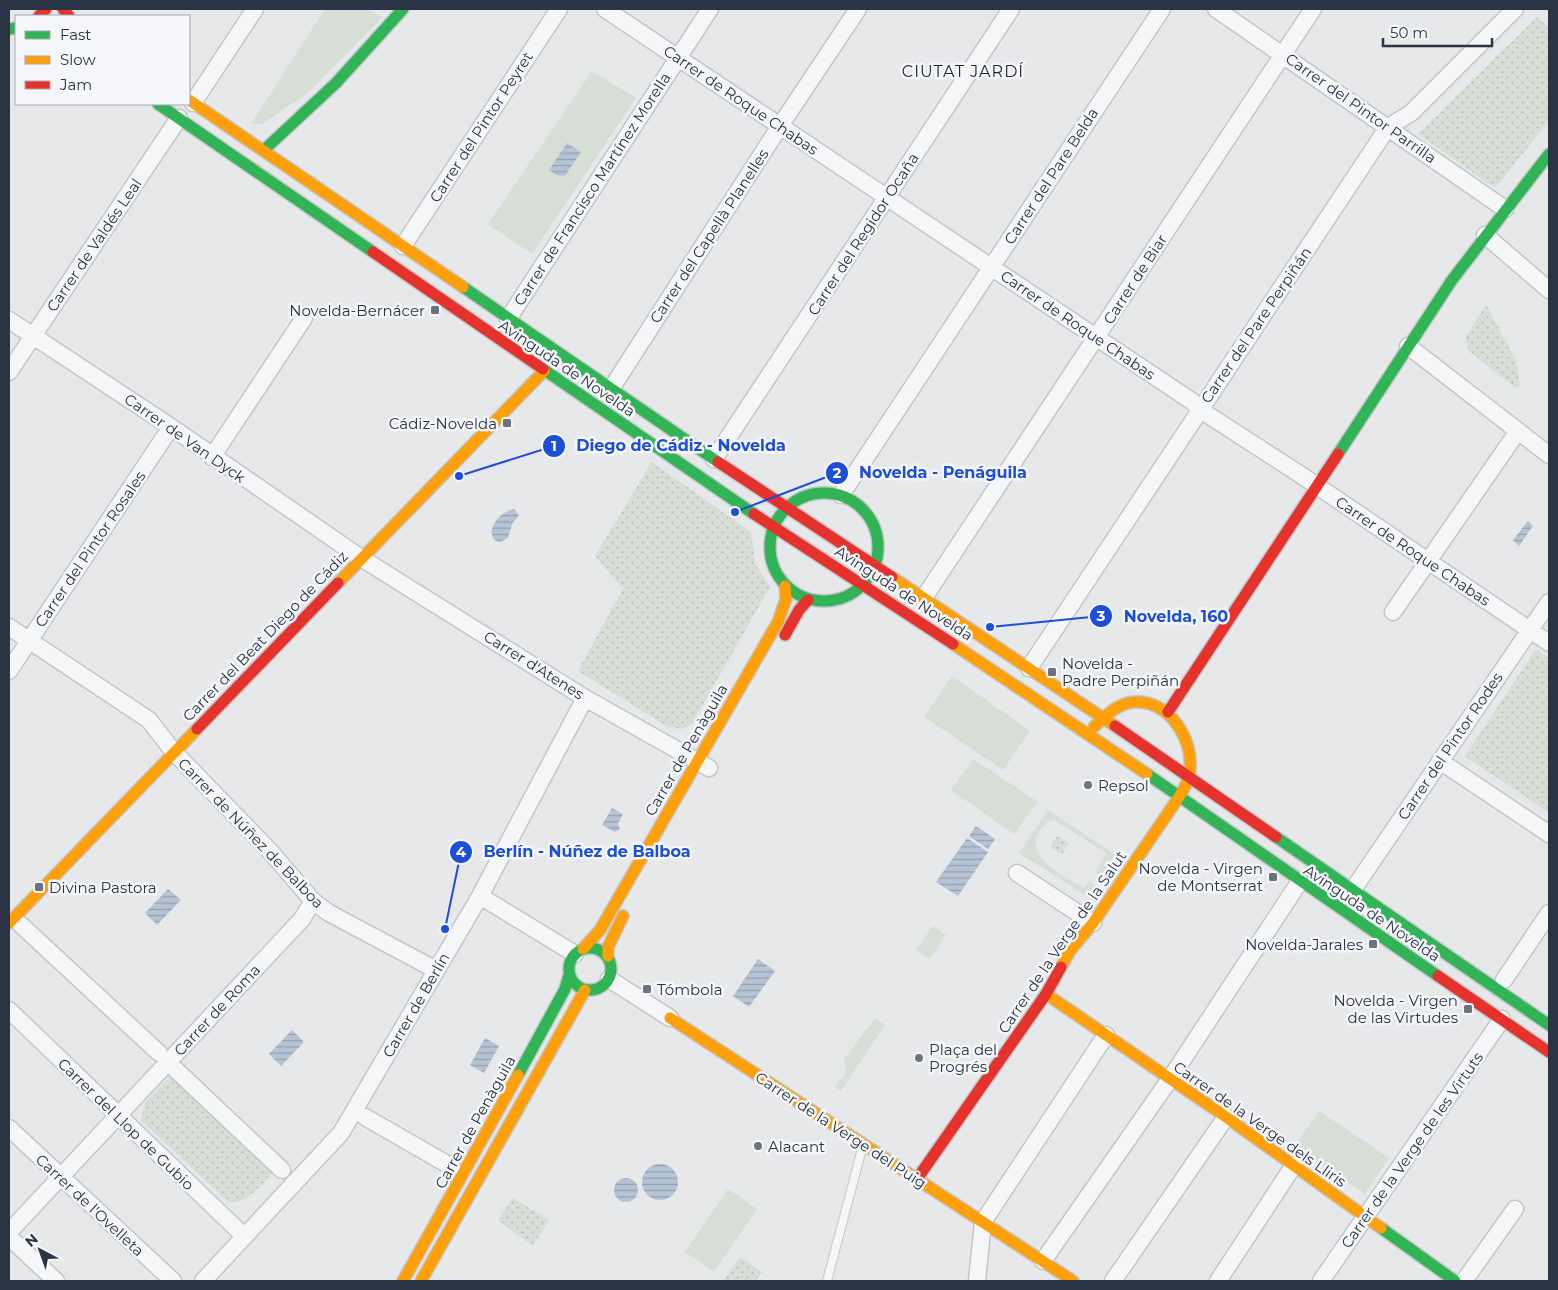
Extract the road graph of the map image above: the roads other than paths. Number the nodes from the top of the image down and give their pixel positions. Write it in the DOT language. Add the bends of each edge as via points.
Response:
graph roads {
  1 [pos="255,9"];
  2 [pos="403,9"];
  3 [pos="559,9"];
  4 [pos="605,9"];
  5 [pos="710,9"];
  6 [pos="858,9"];
  7 [pos="1011,9"];
  8 [pos="1162,9"];
  9 [pos="1216,9"];
  10 [pos="1313,9"];
  11 [pos="1515,9"];
  12 [pos="1283,54"];
  13 [pos="677,57"];
  14 [pos="191,102"];
  15 [pos="160,105"];
  16 [pos="179,118"];
  17 [pos="780,126"];
  18 [pos="1388,127"];
  19 [pos="264,150"];
  20 [pos="1549,154"];
  21 [pos="887,198"];
  22 [pos="1504,209"];
  23 [pos="1485,235"];
  24 [pos="403,246"];
  25 [pos="991,267"];
  26 [pos="1549,290"];
  27 [pos="304,318"];
  28 [pos="508,319"];
  29 [pos="9,320"];
  30 [pos="33,336"];
  31 [pos="1096,339"];
  32 [pos="1408,346"];
  33 [pos="544,371"];
  34 [pos="9,372"];
  35 [pos="611,389"];
  36 [pos="1199,409"];
  37 [pos="172,427"];
  38 [pos="1518,431"];
  39 [pos="1549,455"];
  40 [pos="212,457"];
  41 [pos="714,459"];
  42 [pos="1317,486"];
  43 [pos="841,495"];
  44 [pos="787,507"];
  45 [pos="773,527"];
  46 [pos="361,558"];
  47 [pos="1429,562"];
  48 [pos="875,567"];
  49 [pos="864,584"];
  50 [pos="785,586"];
  51 [pos="923,599"];
  52 [pos="808,600"];
  53 [pos="1549,602"];
  54 [pos="1394,612"];
  55 [pos="9,627"];
  56 [pos="1529,630"];
  57 [pos="30,641"];
  58 [pos="781,641"];
  59 [pos="1549,643"];
  60 [pos="1029,668"];
  61 [pos="9,671"];
  62 [pos="585,698"];
  63 [pos="1168,712"];
  64 [pos="1102,717"];
  65 [pos="1090,733"];
  66 [pos="173,751"];
  67 [pos="1440,761"];
  68 [pos="706,766"];
  69 [pos="1190,777"];
  70 [pos="1179,796"];
  71 [pos="1549,834"];
  72 [pos="1017,873"];
  73 [pos="1300,881"];
  74 [pos="1352,891"];
  75 [pos="480,896"];
  76 [pos="313,901"];
  77 [pos="630,903"];
  78 [pos="1549,913"];
  79 [pos="1093,923"];
  80 [pos="15,924"];
  81 [pos="579,952"];
  82 [pos="608,956"];
  83 [pos="436,970"];
  84 [pos="569,975"];
  85 [pos="609,979"];
  86 [pos="1504,980"];
  87 [pos="585,990"];
  88 [pos="1046,994"];
  89 [pos="9,1010"];
  90 [pos="670,1018"];
  91 [pos="1502,1020"];
  92 [pos="1549,1025"];
  93 [pos="1106,1035"];
  94 [pos="1549,1052"];
  95 [pos="159,1053"];
  96 [pos="175,1069"];
  97 [pos="1170,1079"];
  98 [pos="117,1116"];
  99 [pos="365,1117"];
  100 [pos="1226,1117"];
  101 [pos="9,1128"];
  102 [pos="863,1145"];
  103 [pos="1294,1165"];
  104 [pos="452,1167"];
  105 [pos="282,1170"];
  106 [pos="59,1177"];
  107 [pos="917,1179"];
  108 [pos="1515,1209"];
  109 [pos="1367,1216"];
  110 [pos="983,1222"];
  111 [pos="9,1232"];
  112 [pos="244,1236"];
  113 [pos="9,1237"];
  114 [pos="1043,1261"];
  115 [pos="56,1281"];
  116 [pos="173,1281"];
  117 [pos="203,1281"];
  118 [pos="403,1281"];
  119 [pos="421,1281"];
  120 [pos="827,1281"];
  121 [pos="977,1281"];
  122 [pos="1073,1281"];
  123 [pos="1113,1281"];
  124 [pos="1218,1281"];
  125 [pos="1321,1281"];
  126 [pos="1455,1281"];
  127 [pos="1464,1281"];
  1 -- 14 [label="street"];
  2 -- 19 [label="street" via="336,83"];
  3 -- 24 [label="street, Carrer del Pintor Peyret"];
  4 -- 13 [label="street, Carrer de Roque Chabas"];
  5 -- 13 [label="street, Carrer de Francisco Martínez Morella"];
  6 -- 17 [label="street, Carrer del Capellà Planelles"];
  7 -- 21 [label="street, Carrer del Regidor Ocaña"];
  8 -- 25 [label="street, Carrer del Pare Belda"];
  9 -- 12 [label="street, Carrer del Pintor Parrilla"];
  10 -- 12 [label="street, Carrer de Biar"];
  11 -- 18 [label="street, Carrer del Pare Perpiñán" via="1406,117"];
  12 -- 18 [label="street, Carrer del Pintor Parrilla"];
  12 -- 31 [label="street, Carrer de Biar"];
  13 -- 17 [label="street, Carrer de Roque Chabas"];
  13 -- 28 [label="street, Carrer de Francisco Martínez Morella"];
  14 -- 19 [label="street, Avinguda de Novelda"];
  15 -- 16 [label="street, Avinguda de Novelda"];
  16 -- 30 [label="street, Carrer de Valdés Leal"];
  16 -- 33 [label="street, Avinguda de Novelda"];
  17 -- 21 [label="street, Carrer de Roque Chabas"];
  17 -- 35 [label="street, Carrer del Capellà Planelles"];
  18 -- 22 [label="street, Carrer del Pintor Parrilla"];
  18 -- 36 [label="street, Carrer del Pare Perpiñán"];
  19 -- 24 [label="street, Avinguda de Novelda"];
  20 -- 22 [label="street"];
  21 -- 25 [label="street, Carrer de Roque Chabas"];
  21 -- 41 [label="street, Carrer del Regidor Ocaña"];
  22 -- 23 [label="street"];
  23 -- 26 [label="street"];
  23 -- 32 [label="street"];
  24 -- 28 [label="street, Avinguda de Novelda"];
  25 -- 31 [label="street, Carrer de Roque Chabas"];
  25 -- 43 [label="street, Carrer del Pare Belda"];
  27 -- 40 [label="street"];
  28 -- 35 [label="street, Avinguda de Novelda"];
  29 -- 30 [label="street, Carrer de Van Dyck"];
  30 -- 34 [label="street, Carrer de Valdés Leal"];
  30 -- 37 [label="street, Carrer de Van Dyck"];
  31 -- 36 [label="street, Carrer de Roque Chabas"];
  31 -- 51 [label="street, Carrer de Biar"];
  32 -- 38 [label="street"];
  32 -- 42 [label="street"];
  33 -- 45 [label="street, Avinguda de Novelda"];
  33 -- 46 [label="street, Carrer del Beat Diego de Cádiz"];
  35 -- 41 [label="street, Avinguda de Novelda"];
  36 -- 42 [label="street, Carrer de Roque Chabas"];
  36 -- 60 [label="street, Carrer del Pare Perpiñán"];
  37 -- 40 [label="street, Carrer de Van Dyck"];
  37 -- 57 [label="street, Carrer del Pintor Rosales"];
  38 -- 39 [label="street"];
  38 -- 47 [label="street"];
  40 -- 46 [label="street, Carrer de Van Dyck"];
  41 -- 44 [label="street, Avinguda de Novelda"];
  42 -- 47 [label="street, Carrer de Roque Chabas"];
  42 -- 63 [label="street"];
  43 -- 44 [label="street" via="827,492 811,494"];
  43 -- 48 [label="street" via="862,506 874,524 879,545"];
  44 -- 45 [label="street"];
  44 -- 48 [label="street, Avinguda de Novelda"];
  45 -- 49 [label="street, Avinguda de Novelda"];
  45 -- 50 [label="street" via="769,542 774,569"];
  46 -- 62 [label="street, Carrer d'Atenes"];
  46 -- 66 [label="street, Carrer del Beat Diego de Cádiz"];
  47 -- 54 [label="street"];
  47 -- 56 [label="street, Carrer de Roque Chabas"];
  48 -- 49 [label="street"];
  48 -- 51 [label="street, Avinguda de Novelda"];
  49 -- 52 [label="street" via="848,596 829,602"];
  49 -- 65 [label="street, Avinguda de Novelda"];
  50 -- 52 [label="street"];
  50 -- 68 [label="street, Carrer de Penàguila" via="786,599 778,622"];
  51 -- 60 [label="street, Avinguda de Novelda"];
  52 -- 58 [label="street"];
  53 -- 56 [label="street, Carrer del Pintor Rodes"];
  55 -- 57 [label="street, Carrer de Núñez de Balboa"];
  56 -- 59 [label="street, Carrer de Roque Chabas"];
  56 -- 67 [label="street, Carrer del Pintor Rodes"];
  57 -- 61 [label="street, Carrer del Pintor Rosales"];
  57 -- 66 [label="street, Carrer de Núñez de Balboa" via="149,720"];
  60 -- 64 [label="street, Avinguda de Novelda"];
  62 -- 68 [label="street, Carrer d'Atenes"];
  62 -- 75 [label="street, Carrer de Berlín"];
  63 -- 64 [label="street" via="1135,702 1118,706"];
  63 -- 69 [label="street" via="1180,725 1187,740"];
  64 -- 65 [label="street"];
  64 -- 69 [label="street, Avinguda de Novelda"];
  65 -- 70 [label="street, Avinguda de Novelda"];
  66 -- 76 [label="street, Carrer de Núñez de Balboa" via="269,850"];
  66 -- 80 [label="street, Carrer del Beat Diego de Cádiz"];
  67 -- 71 [label="street"];
  67 -- 74 [label="street, Carrer del Pintor Rodes"];
  68 -- 81 [label="street, Carrer de Penàguila" via="600,930"];
  69 -- 70 [label="street"];
  69 -- 74 [label="street, Avinguda de Novelda"];
  70 -- 73 [label="street, Avinguda de Novelda"];
  70 -- 79 [label="street, Carrer de la Verge de la Salut"];
  72 -- 79 [label="street"];
  73 -- 91 [label="street, Avinguda de Novelda"];
  73 -- 97 [label="street"];
  74 -- 92 [label="street, Avinguda de Novelda"];
  75 -- 81 [label="street"];
  75 -- 83 [label="street, Carrer de Berlín"];
  76 -- 83 [label="street, Carrer de Núñez de Balboa" via="329,913"];
  76 -- 98 [label="street, Carrer de Roma" via="302,919"];
  77 -- 82 [label="street" via="615,929"];
  78 -- 86 [label="street"];
  79 -- 88 [label="street, Carrer de la Verge de la Salut" via="1070,951"];
  80 -- 95 [label="street"];
  81 -- 82 [label="street" via="592,948"];
  81 -- 84 [label="street" via="570,963"];
  82 -- 85 [label="street" via="612,969"];
  83 -- 112 [label="street, Carrer de Berlín" via="341,1133"];
  84 -- 87 [label="street" via="576,985"];
  84 -- 118 [label="street, Carrer de Penàguila" via="551,1015"];
  85 -- 87 [label="street" via="603,986"];
  85 -- 90 [label="street, Carrer de la Verge del Puig"];
  87 -- 119 [label="street, Carrer de Penàguila"];
  88 -- 93 [label="street, Carrer de la Verge dels Lliris"];
  88 -- 107 [label="street, Carrer de la Verge de la Salut"];
  89 -- 98 [label="street, Carrer del Llop de Gubio"];
  90 -- 102 [label="street, Carrer de la Verge del Puig"];
  91 -- 94 [label="street, Avinguda de Novelda"];
  91 -- 109 [label="street, Carrer de la Verge de les Virtuts"];
  93 -- 97 [label="street, Carrer de la Verge dels Lliris"];
  93 -- 110 [label="street"];
  96 -- 105 [label="street"];
  97 -- 100 [label="street, Carrer de la Verge dels Lliris"];
  97 -- 114 [label="street"];
  98 -- 106 [label="street, Carrer de Roma"];
  98 -- 112 [label="street, Carrer del Llop de Gubio"];
  99 -- 104 [label="street"];
  100 -- 103 [label="street, Carrer de la Verge dels Lliris"];
  100 -- 123 [label="street"];
  101 -- 106 [label="street, Carrer de l'Ovelleta"];
  102 -- 107 [label="street, Carrer de la Verge del Puig"];
  102 -- 120 [label="lane"];
  103 -- 109 [label="street, Carrer de la Verge dels Lliris"];
  103 -- 124 [label="street"];
  106 -- 111 [label="street, Carrer de Roma"];
  106 -- 116 [label="street, Carrer de l'Ovelleta"];
  107 -- 110 [label="street, Carrer de la Verge del Puig"];
  108 -- 127 [label="street"];
  109 -- 125 [label="street, Carrer de la Verge de les Virtuts"];
  109 -- 126 [label="street, Carrer de la Verge dels Lliris"];
  110 -- 114 [label="street, Carrer de la Verge del Puig"];
  110 -- 121 [label="street"];
  112 -- 117 [label="street, Carrer de Berlín"];
  113 -- 115 [label="street"];
  114 -- 122 [label="street, Carrer de la Verge del Puig"];
}
